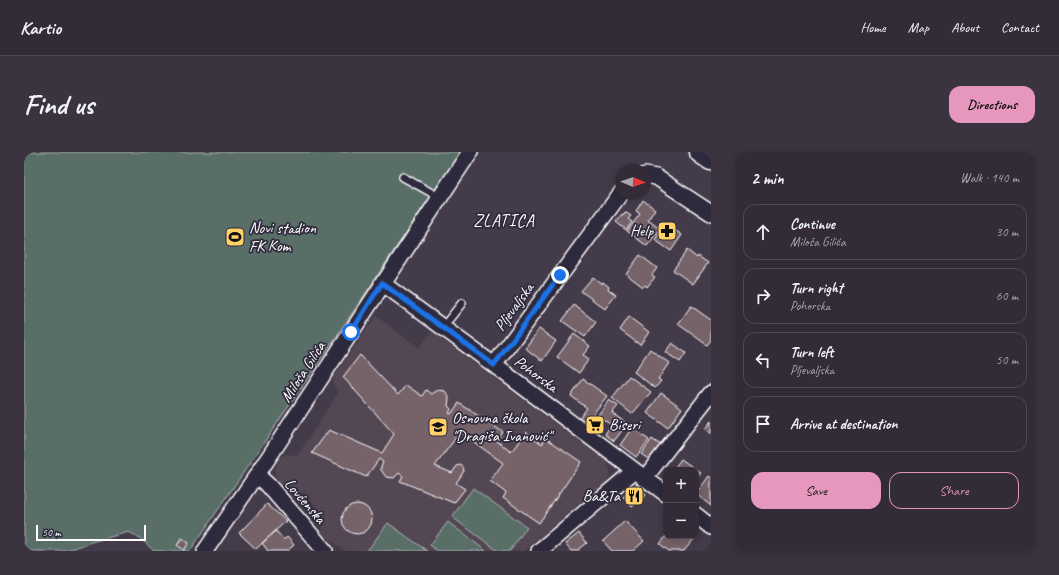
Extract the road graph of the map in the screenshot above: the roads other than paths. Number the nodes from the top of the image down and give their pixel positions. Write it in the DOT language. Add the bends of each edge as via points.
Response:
graph roads {
  1 [pos="470,152"];
  2 [pos="701,152"];
  3 [pos="711,159"];
  4 [pos="651,176"];
  5 [pos="403,177"];
  6 [pos="439,197"];
  7 [pos="616,200"];
  8 [pos="711,213"];
  9 [pos="382,283"];
  10 [pos="462,302"];
  11 [pos="443,327"];
  12 [pos="494,365"];
  13 [pos="711,393"];
  14 [pos="257,475"];
  15 [pos="639,475"];
  16 [pos="663,492"];
  17 [pos="699,517"];
  18 [pos="711,527"];
  19 [pos="205,551"];
  20 [pos="326,551"];
  21 [pos="539,551"];
  1 -- 6 [label="street, Miloša Gilića"];
  2 -- 3 [label="main road"];
  4 -- 8 [label="street"];
  5 -- 6 [label="lane"];
  6 -- 9 [label="street, Miloša Gilića"];
  7 -- 12 [label="street, Pljevaljska"];
  9 -- 11 [label="street, Pohorska"];
  9 -- 14 [label="street, Miloša Gilića"];
  10 -- 11 [label="lane"];
  11 -- 12 [label="street, Pohorska"];
  12 -- 15 [label="street, Pohorska"];
  13 -- 15 [label="street"];
  14 -- 19 [label="street, Miloša Gilića"];
  14 -- 20 [label="street, Lovćenska"];
  15 -- 16 [label="street, Pohorska"];
  15 -- 21 [label="street"];
  17 -- 18 [label="street"];
}
